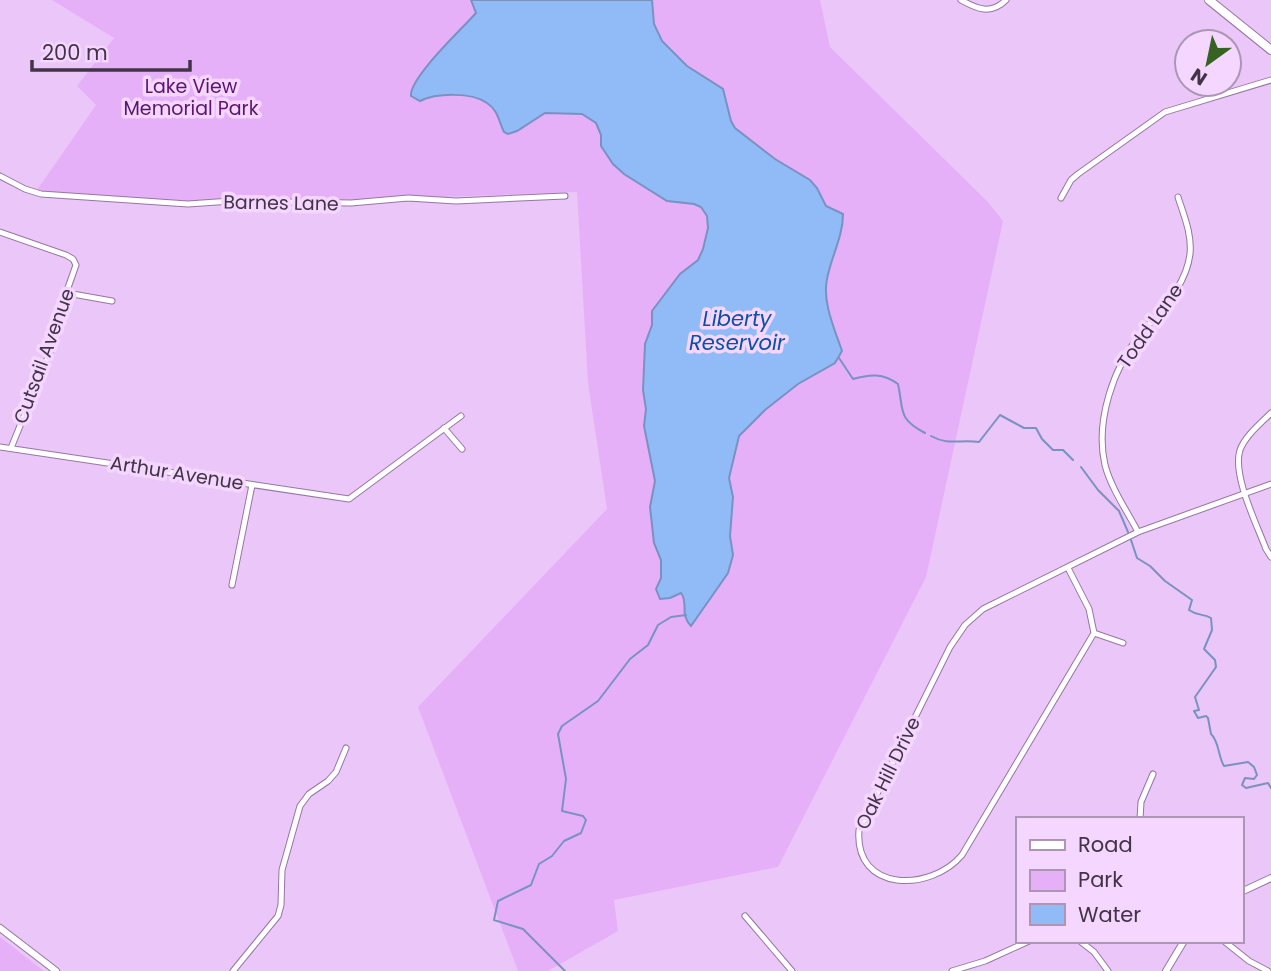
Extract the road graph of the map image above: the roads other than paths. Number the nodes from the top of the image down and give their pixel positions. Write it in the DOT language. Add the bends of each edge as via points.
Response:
graph roads {
  1 [pos="961,0"];
  2 [pos="1006,0"];
  3 [pos="1209,0"];
  4 [pos="1271,50"];
  5 [pos="1271,80"];
  6 [pos="0,176"];
  7 [pos="565,196"];
  8 [pos="1178,197"];
  9 [pos="1061,198"];
  10 [pos="0,232"];
  11 [pos="66,293"];
  12 [pos="113,301"];
  13 [pos="1271,413"];
  14 [pos="461,416"];
  15 [pos="444,428"];
  16 [pos="0,446"];
  17 [pos="11,448"];
  18 [pos="462,449"];
  19 [pos="1271,484"];
  20 [pos="252,485"];
  21 [pos="1245,493"];
  22 [pos="1139,532"];
  23 [pos="1271,557"];
  24 [pos="1068,568"];
  25 [pos="232,585"];
  26 [pos="1094,633"];
  27 [pos="1123,643"];
  28 [pos="346,748"];
  29 [pos="1153,774"];
  30 [pos="1140,817"];
  31 [pos="1271,878"];
  32 [pos="1243,891"];
  33 [pos="745,916"];
  34 [pos="0,928"];
  35 [pos="1025,943"];
  36 [pos="1083,943"];
  37 [pos="1183,943"];
  38 [pos="1226,943"];
  39 [pos="56,971"];
  40 [pos="233,971"];
  41 [pos="792,971"];
  42 [pos="952,971"];
  43 [pos="1108,971"];
  44 [pos="1166,971"];
  45 [pos="1268,971"];
  1 -- 2 [label="street" via="983,10"];
  3 -- 4 [label="main road"];
  5 -- 9 [label="street" via="1165,112 1078,174"];
  6 -- 7 [label="street, Barnes Lane" via="41,194 178,204"];
  8 -- 22 [label="street, Todd Lane" via="1189,235 1185,273 1122,360 1102,429 1106,466"];
  10 -- 11 [label="street, Cutsail Avenue" via="73,259 76,268"];
  11 -- 12 [label="street"];
  11 -- 17 [label="street, Cutsail Avenue" via="50,352"];
  13 -- 21 [label="street" via="1239,453"];
  14 -- 15 [label="street"];
  15 -- 18 [label="street"];
  15 -- 20 [label="street, Arthur Avenue" via="349,499"];
  16 -- 17 [label="street, Arthur Avenue"];
  17 -- 20 [label="street, Arthur Avenue"];
  19 -- 21 [label="street, Oak Hill Drive"];
  20 -- 25 [label="street"];
  21 -- 22 [label="street, Oak Hill Drive"];
  21 -- 23 [label="street"];
  22 -- 24 [label="street, Oak Hill Drive"];
  24 -- 26 [label="street" via="1089,609"];
  24 -- 26 [label="street, Oak Hill Drive" via="983,609 959,632 859,830 859,847 874,872 891,880 914,880 954,866"];
  26 -- 27 [label="street"];
  28 -- 40 [label="street" via="331,778 300,806 282,870 276,920"];
  29 -- 30 [label="street"];
  31 -- 32 [label="street"];
  33 -- 41 [label="street"];
  34 -- 39 [label="street"];
  35 -- 42 [label="street"];
  36 -- 43 [label="street"];
  37 -- 44 [label="street"];
  38 -- 45 [label="street"];
}
